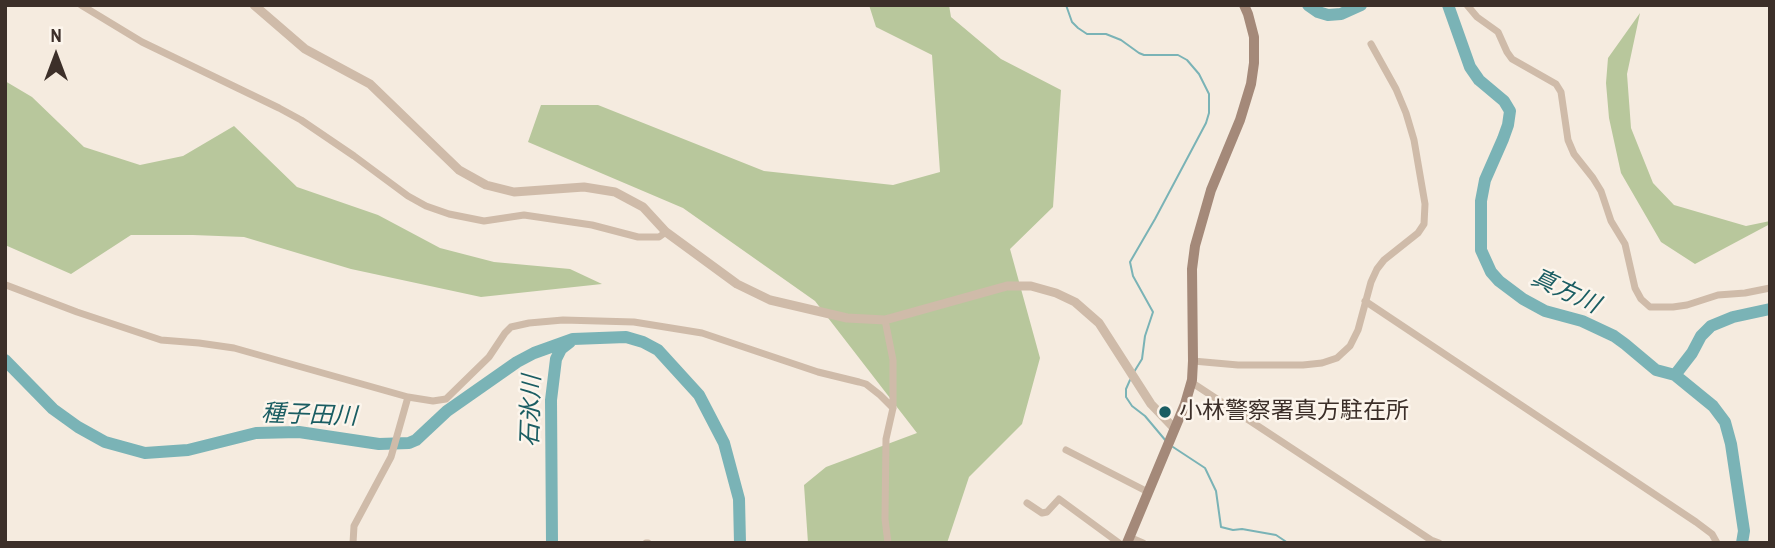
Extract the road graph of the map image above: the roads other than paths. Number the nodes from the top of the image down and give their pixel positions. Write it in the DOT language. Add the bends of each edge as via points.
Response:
graph roads {
  1 [pos="81,5"];
  2 [pos="254,5"];
  3 [pos="1244,5"];
  4 [pos="1467,5"];
  5 [pos="1371,44"];
  6 [pos="666,232"];
  7 [pos="6,285"];
  8 [pos="1770,288"];
  9 [pos="1365,301"];
  10 [pos="885,320"];
  11 [pos="1193,361"];
  12 [pos="1191,382"];
  13 [pos="408,397"];
  14 [pos="893,408"];
  15 [pos="1174,428"];
  16 [pos="1066,450"];
  17 [pos="1147,492"];
  18 [pos="1027,503"];
  19 [pos="1128,540"];
  20 [pos="353,543"];
  21 [pos="888,543"];
  22 [pos="1119,543"];
  23 [pos="1143,543"];
  24 [pos="1439,543"];
  25 [pos="1717,543"];
  1 -- 6 [label="street" via="142,43 301,120 426,206 484,221 524,215 638,237 659,237"];
  2 -- 6 [label="street" via="305,49 370,83 459,170 486,185 514,192 584,187 615,192 643,206"];
  3 -- 11 [label="main road" via="1254,37 1251,84 1195,246"];
  4 -- 8 [label="street" via="1498,32 1512,59 1556,84 1561,92 1571,147 1601,191 1625,244 1641,299 1650,307 1673,307"];
  5 -- 9 [label="street" via="1406,113 1425,219 1418,233 1377,269"];
  6 -- 10 [label="street" via="737,284 770,300 846,318"];
  7 -- 13 [label="street" via="162,341 234,348"];
  9 -- 11 [label="street" via="1350,346 1322,363"];
  9 -- 25 [label="street" via="1696,522"];
  10 -- 14 [label="street" via="893,360"];
  10 -- 15 [label="street" via="1007,286 1056,293 1099,323 1152,404"];
  11 -- 12 [label="main road"];
  12 -- 15 [label="main road"];
  12 -- 24 [label="street"];
  13 -- 14 [label="street" via="446,398 489,357 511,327 563,320 634,321 702,333 866,384"];
  13 -- 20 [label="street" via="391,457 354,526"];
  14 -- 21 [label="street" via="886,439"];
  15 -- 17 [label="main road"];
  16 -- 17 [label="street"];
  17 -- 19 [label="main road"];
  18 -- 22 [label="street" via="1042,513 1059,499"];
  19 -- 23 [label="street"];
}
